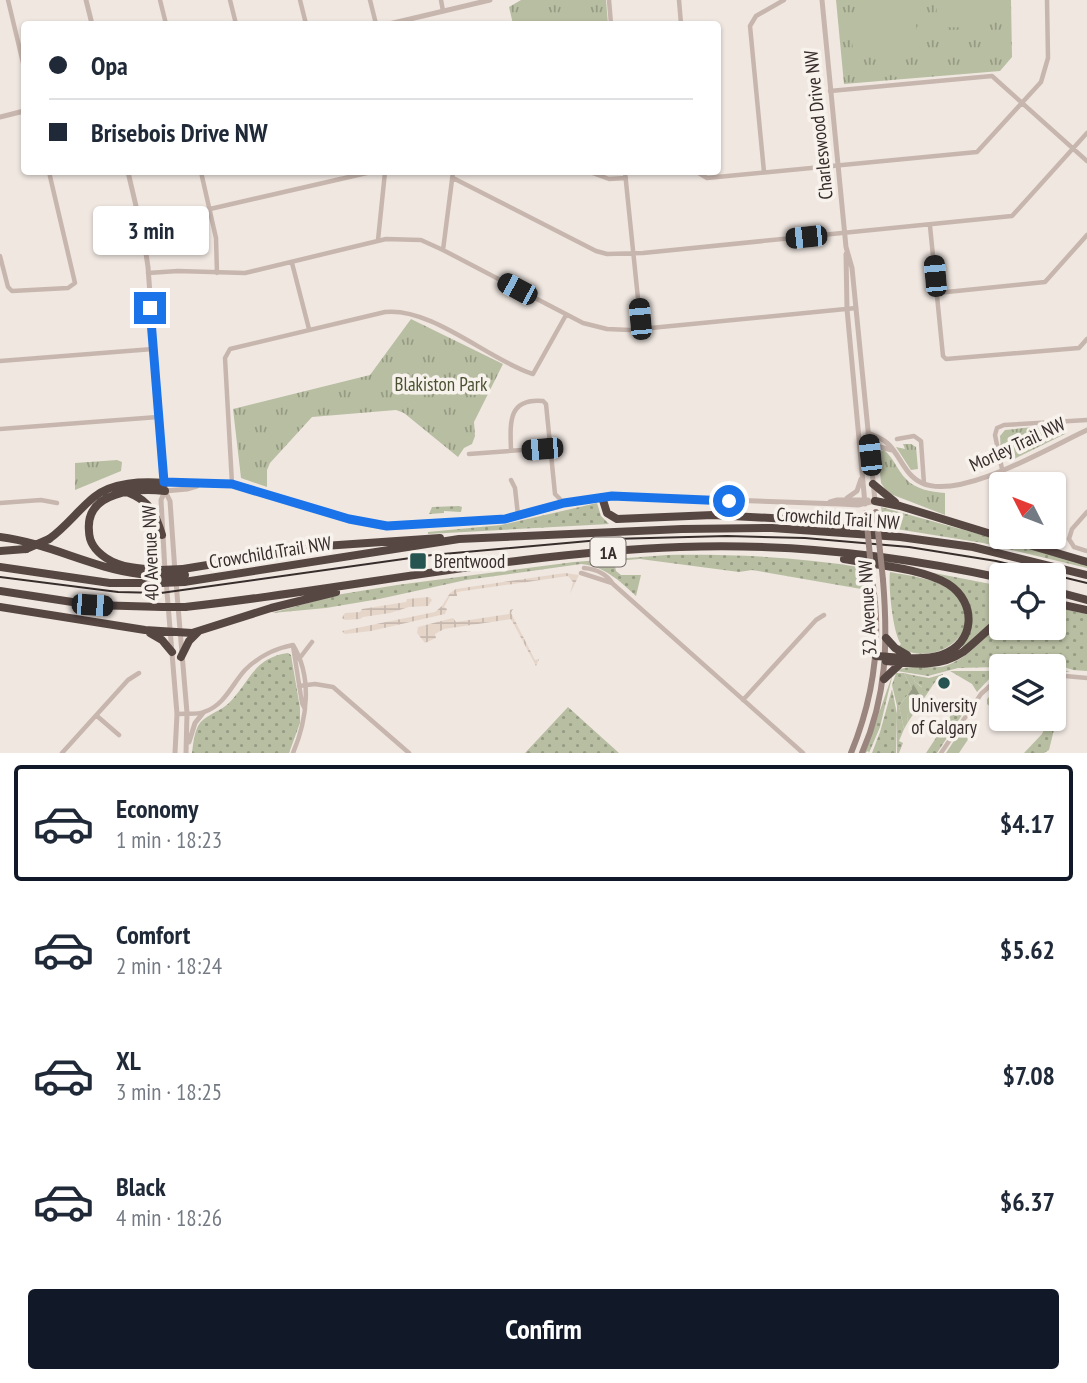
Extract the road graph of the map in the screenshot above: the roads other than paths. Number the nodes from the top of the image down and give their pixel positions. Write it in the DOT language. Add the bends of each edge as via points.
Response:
graph roads {
  1 [pos="8,0"];
  2 [pos="86,0"];
  3 [pos="160,0"];
  4 [pos="230,0"];
  5 [pos="300,0"];
  6 [pos="370,0"];
  7 [pos="441,0"];
  8 [pos="490,0"];
  9 [pos="609,0"];
  10 [pos="679,0"];
  11 [pos="784,0"];
  12 [pos="822,0"];
  13 [pos="1047,0"];
  14 [pos="443,11"];
  15 [pos="91,21"];
  16 [pos="165,21"];
  17 [pos="235,21"];
  18 [pos="305,21"];
  19 [pos="375,21"];
  20 [pos="401,21"];
  21 [pos="611,21"];
  22 [pos="681,21"];
  23 [pos="21,54"];
  24 [pos="830,91"];
  25 [pos="1022,103"];
  26 [pos="21,112"];
  27 [pos="0,117"];
  28 [pos="1087,134"];
  29 [pos="1074,149"];
  30 [pos="1087,160"];
  31 [pos="837,166"];
  32 [pos="764,172"];
  33 [pos="50,175"];
  34 [pos="129,175"];
  35 [pos="202,175"];
  36 [pos="358,175"];
  37 [pos="385,175"];
  38 [pos="453,175"];
  39 [pos="598,175"];
  40 [pos="626,175"];
  41 [pos="702,175"];
  42 [pos="626,178"];
  43 [pos="210,209"];
  44 [pos="930,226"];
  45 [pos="845,234"];
  46 [pos="1087,235"];
  47 [pos="378,240"];
  48 [pos="846,247"];
  49 [pos="443,250"];
  50 [pos="634,254"];
  51 [pos="0,256"];
  52 [pos="292,263"];
  53 [pos="217,272"];
  54 [pos="148,273"];
  55 [pos="937,293"];
  56 [pos="856,308"];
  57 [pos="847,309"];
  58 [pos="566,315"];
  59 [pos="641,328"];
  60 [pos="309,329"];
  61 [pos="1087,339"];
  62 [pos="153,349"];
  63 [pos="0,360"];
  64 [pos="158,417"];
  65 [pos="1087,420"];
  66 [pos="0,429"];
  67 [pos="1087,429"];
  68 [pos="868,433"];
  69 [pos="897,439"];
  70 [pos="550,448"];
  71 [pos="512,450"];
  72 [pos="892,450"];
  73 [pos="469,454"];
  74 [pos="870,455"];
  75 [pos="1002,470"];
  76 [pos="863,473"];
  77 [pos="511,480"];
  78 [pos="232,484"];
  79 [pos="873,484"];
  80 [pos="924,484"];
  81 [pos="165,487"];
  82 [pos="126,492"];
  83 [pos="603,497"];
  84 [pos="843,499"];
  85 [pos="868,501"];
  86 [pos="0,503"];
  87 [pos="57,503"];
  88 [pos="564,503"];
  89 [pos="826,503"];
  90 [pos="900,506"];
  91 [pos="1087,512"];
  92 [pos="518,516"];
  93 [pos="989,533"];
  94 [pos="162,535"];
  95 [pos="887,536"];
  96 [pos="0,537"];
  97 [pos="458,539"];
  98 [pos="1046,550"];
  99 [pos="0,551"];
  100 [pos="1087,551"];
  101 [pos="828,553"];
  102 [pos="1087,562"];
  103 [pos="0,567"];
  104 [pos="583,570"];
  105 [pos="184,575"];
  106 [pos="1087,575"];
  107 [pos="160,576"];
  108 [pos="989,576"];
  109 [pos="352,585"];
  110 [pos="0,592"];
  111 [pos="1066,594"];
  112 [pos="1087,600"];
  113 [pos="1066,606"];
  114 [pos="0,607"];
  115 [pos="1087,610"];
  116 [pos="824,615"];
  117 [pos="989,629"];
  118 [pos="145,630"];
  119 [pos="198,632"];
  120 [pos="169,633"];
  121 [pos="180,633"];
  122 [pos="887,638"];
  123 [pos="312,642"];
  124 [pos="293,645"];
  125 [pos="172,652"];
  126 [pos="910,656"];
  127 [pos="181,657"];
  128 [pos="881,658"];
  129 [pos="299,660"];
  130 [pos="901,663"];
  131 [pos="139,673"];
  132 [pos="1066,676"];
  133 [pos="1087,678"];
  134 [pos="884,679"];
  135 [pos="989,685"];
  136 [pos="302,686"];
  137 [pos="743,700"];
  138 [pos="187,713"];
  139 [pos="202,713"];
  140 [pos="177,714"];
  141 [pos="97,716"];
  142 [pos="119,735"];
  143 [pos="186,751"];
  144 [pos="62,753"];
  145 [pos="175,753"];
  146 [pos="293,753"];
  147 [pos="409,753"];
  148 [pos="803,753"];
  149 [pos="849,753"];
  150 [pos="862,753"];
  151 [pos="941,753"];
  1 -- 23 [label="street"];
  2 -- 15 [label="street"];
  3 -- 16 [label="street"];
  4 -- 17 [label="street"];
  5 -- 18 [label="street"];
  6 -- 19 [label="street"];
  7 -- 14 [label="street"];
  8 -- 14 [label="street"];
  9 -- 21 [label="street"];
  10 -- 22 [label="street"];
  11 -- 32 [label="street" via="756,16 750,26"];
  12 -- 24 [label="street, Charleswood Drive NW"];
  13 -- 25 [label="street" via="1047,65 1041,82"];
  14 -- 20 [label="street"];
  24 -- 25 [label="street" via="992,76"];
  24 -- 31 [label="street, Charleswood Drive NW"];
  25 -- 29 [label="street"];
  25 -- 31 [label="street" via="977,152"];
  26 -- 27 [label="street"];
  28 -- 29 [label="street"];
  29 -- 30 [label="street"];
  29 -- 44 [label="street" via="1013,216"];
  31 -- 32 [label="street"];
  31 -- 45 [label="street, Charleswood Drive NW"];
  32 -- 41 [label="street"];
  33 -- 51 [label="street" via="75,284 12,291"];
  34 -- 54 [label="street"];
  35 -- 43 [label="street"];
  36 -- 43 [label="street"];
  37 -- 47 [label="street"];
  38 -- 49 [label="street"];
  38 -- 50 [label="street" via="596,251"];
  39 -- 42 [label="street"];
  40 -- 42 [label="street"];
  42 -- 50 [label="street"];
  43 -- 53 [label="street"];
  44 -- 45 [label="street"];
  44 -- 55 [label="street"];
  45 -- 48 [label="street, Charleswood Drive NW"];
  45 -- 50 [label="street"];
  46 -- 55 [label="street" via="1045,282"];
  47 -- 49 [label="street" via="421,240"];
  47 -- 52 [label="street"];
  48 -- 56 [label="street, Charleswood Drive NW"];
  48 -- 57 [label="street, Charleswood Drive NW"];
  49 -- 58 [label="street"];
  50 -- 59 [label="street"];
  52 -- 53 [label="street" via="245,273"];
  52 -- 60 [label="street"];
  53 -- 54 [label="street"];
  54 -- 62 [label="street"];
  55 -- 61 [label="street" via="946,359 1079,348"];
  56 -- 57 [label="street"];
  56 -- 68 [label="street, Charleswood Drive NW"];
  57 -- 59 [label="street"];
  57 -- 76 [label="street, Charleswood Drive NW"];
  58 -- 59 [label="street" via="596,327"];
  58 -- 60 [label="street" via="533,374 408,313 385,312"];
  60 -- 78 [label="street" via="233,347 225,355"];
  62 -- 63 [label="street"];
  62 -- 64 [label="street"];
  64 -- 66 [label="street"];
  64 -- 81 [label="street"];
  65 -- 75 [label="street" via="997,428"];
  67 -- 75 [label="street, Morley Trail NW"];
  68 -- 72 [label="street" via="890,444"];
  68 -- 74 [label="street, Charleswood Drive NW"];
  69 -- 80 [label="street" via="914,436 920,441"];
  70 -- 71 [label="street"];
  70 -- 71 [label="street" via="546,404 541,400 519,404 510,423"];
  70 -- 88 [label="street" via="555,494"];
  71 -- 73 [label="street"];
  72 -- 74 [label="street" via="880,447"];
  72 -- 80 [label="street"];
  74 -- 79 [label="street, Charleswood Drive NW"];
  75 -- 80 [label="street, Morley Trail NW" via="966,485"];
  76 -- 84 [label="street" via="857,491"];
  76 -- 85 [label="street, Charleswood Drive NW"];
  77 -- 92 [label="street"];
  78 -- 81 [label="street" via="187,482"];
  78 -- 92 [label="street" via="374,525"];
  79 -- 85 [label="street, Charleswood Drive NW"];
  79 -- 90 [label="highway"];
  81 -- 82 [label="highway"];
  81 -- 94 [label="street, 40 Avenue NW"];
  81 -- 99 [label="highway, bridge" via="151,482 105,490 49,539 26,549"];
  81 -- 121 [label="street, 40 Avenue NW" via="170,500"];
  82 -- 94 [label="highway" via="148,505"];
  82 -- 107 [label="highway" via="107,498 96,508 89,524 91,540 114,562"];
  83 -- 88 [label="street"];
  83 -- 89 [label="street"];
  83 -- 95 [label="highway" via="607,513 617,519 713,515 789,519"];
  84 -- 85 [label="street"];
  84 -- 89 [label="street"];
  85 -- 89 [label="street"];
  85 -- 90 [label="highway"];
  85 -- 122 [label="main road, 32 Avenue NW, bridge" via="876,512"];
  85 -- 128 [label="main road, 32 Avenue NW, bridge"];
  86 -- 87 [label="street"];
  88 -- 92 [label="street"];
  90 -- 93 [label="highway"];
  91 -- 100 [label="street" via="1069,539 1074,547"];
  94 -- 120 [label="street, 40 Avenue NW"];
  95 -- 97 [label="highway, Crowchild Trail NW / 1A" via="772,528"];
  95 -- 106 [label="highway, Crowchild Trail NW / 1A" via="973,547"];
  96 -- 107 [label="highway" via="30,541 115,570"];
  97 -- 105 [label="highway, Crowchild Trail NW / 1A" via="207,578"];
  97 -- 105 [label="highway" via="324,546"];
  98 -- 102 [label="highway"];
  101 -- 108 [label="highway, Crowchild Trail NW / 1A" via="898,559"];
  101 -- 109 [label="highway, Crowchild Trail NW / 1A" via="748,546 624,550"];
  101 -- 126 [label="highway" via="926,575 960,593 970,617 961,642 941,655"];
  103 -- 107 [label="highway, Crowchild Trail NW / 1A" via="110,583"];
  104 -- 137 [label="street" via="613,583"];
  105 -- 107 [label="highway, Crowchild Trail NW / 1A, bridge"];
  105 -- 107 [label="highway, bridge"];
  109 -- 110 [label="highway, Crowchild Trail NW / 1A, bridge" via="185,607 92,605"];
  109 -- 119 [label="highway"];
  111 -- 112 [label="highway"];
  113 -- 115 [label="highway"];
  114 -- 118 [label="highway"];
  116 -- 137 [label="street"];
  117 -- 130 [label="highway" via="950,659"];
  118 -- 120 [label="highway"];
  118 -- 125 [label="highway"];
  119 -- 121 [label="highway"];
  119 -- 127 [label="highway"];
  120 -- 121 [label="highway"];
  120 -- 125 [label="street, 40 Avenue NW"];
  121 -- 127 [label="street, 40 Avenue NW"];
  122 -- 126 [label="highway"];
  122 -- 128 [label="main road, 32 Avenue NW"];
  123 -- 129 [label="street"];
  124 -- 129 [label="street"];
  124 -- 136 [label="street"];
  124 -- 139 [label="street" via="253,663 223,700"];
  125 -- 140 [label="street, 40 Avenue NW"];
  126 -- 128 [label="highway"];
  127 -- 138 [label="street, 40 Avenue NW"];
  128 -- 130 [label="highway"];
  128 -- 134 [label="main road, 32 Avenue NW"];
  128 -- 149 [label="main road, 32 Avenue NW"];
  129 -- 136 [label="street"];
  130 -- 134 [label="highway"];
  131 -- 141 [label="street"];
  132 -- 133 [label="street"];
  134 -- 150 [label="main road, 32 Avenue NW"];
  135 -- 151 [label="street"];
  136 -- 146 [label="street" via="307,704"];
  136 -- 147 [label="street" via="326,684 339,691"];
  137 -- 148 [label="street"];
  138 -- 139 [label="street"];
  138 -- 140 [label="street"];
  138 -- 143 [label="street, 40 Avenue NW"];
  139 -- 143 [label="street"];
  140 -- 145 [label="street, 40 Avenue NW"];
  141 -- 142 [label="street"];
  141 -- 144 [label="street"];
}
